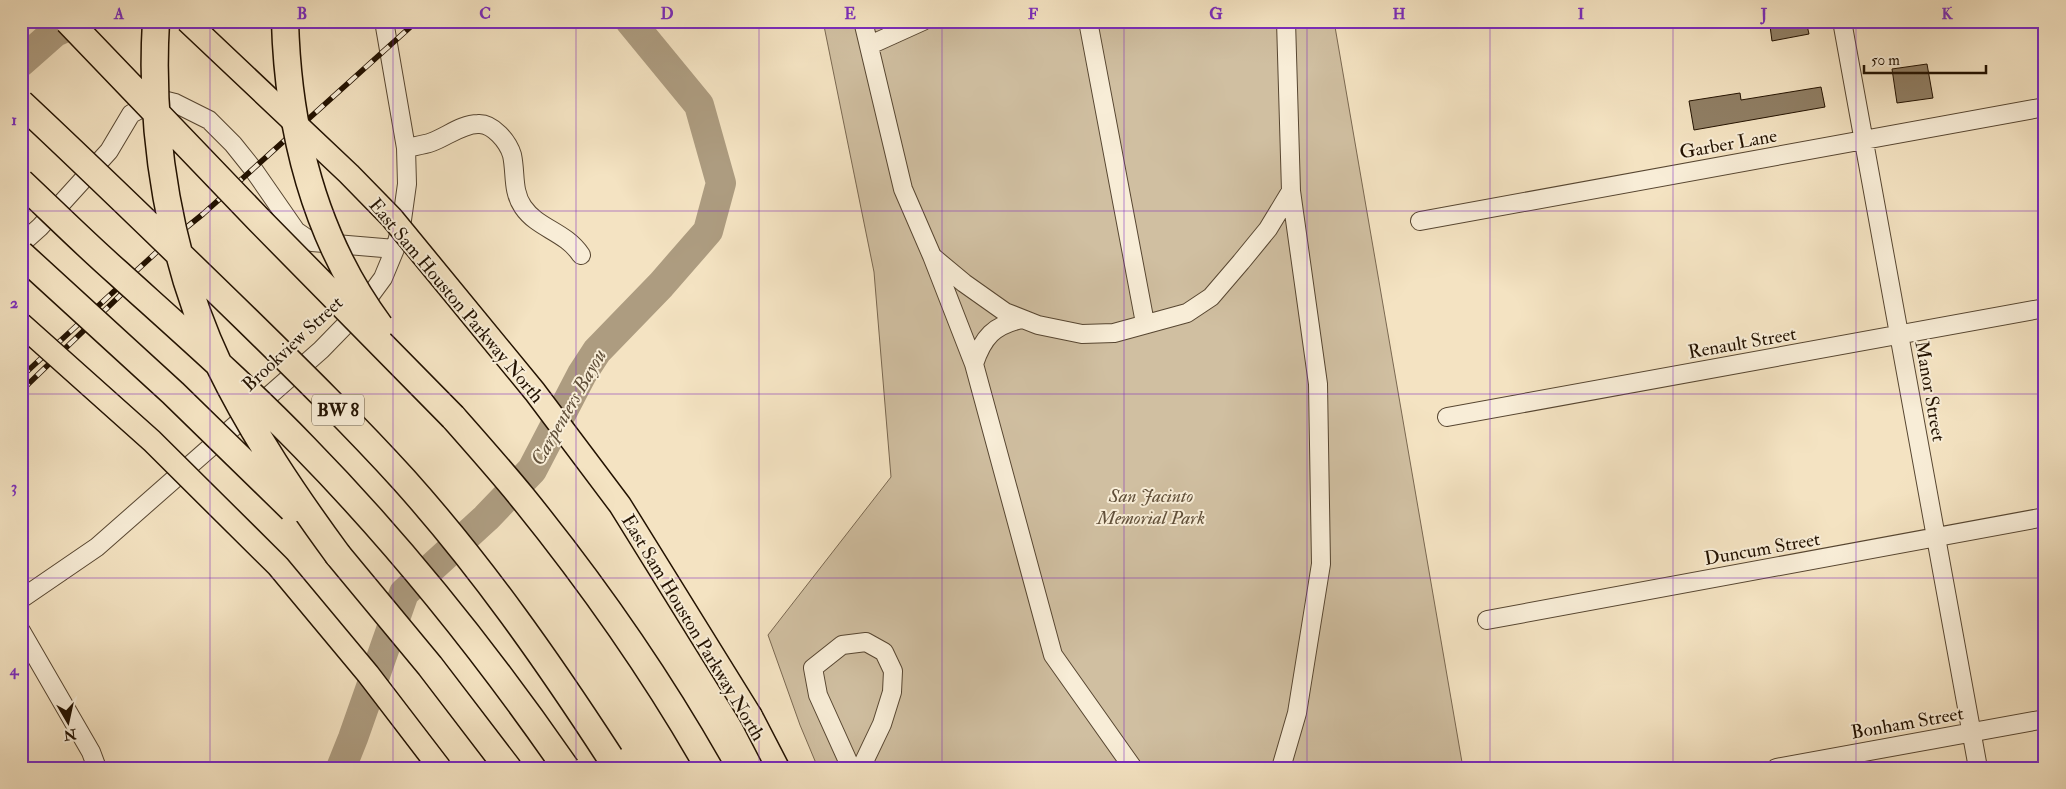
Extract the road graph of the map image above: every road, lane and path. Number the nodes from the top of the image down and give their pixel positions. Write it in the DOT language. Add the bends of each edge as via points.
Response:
graph roads {
  1 [pos="68,21"];
  2 [pos="156,21"];
  3 [pos="187,21"];
  4 [pos="286,21"];
  5 [pos="384,21"];
  6 [pos="863,21"];
  7 [pos="923,21"];
  8 [pos="1088,21"];
  9 [pos="1286,21"];
  10 [pos="1842,21"];
  11 [pos="870,45"];
  12 [pos="21,103"];
  13 [pos="2045,106"];
  14 [pos="1864,140"];
  15 [pos="406,148"];
  16 [pos="21,182"];
  17 [pos="1291,191"];
  18 [pos="1420,221"];
  19 [pos="21,244"];
  20 [pos="395,249"];
  21 [pos="21,254"];
  22 [pos="581,255"];
  23 [pos="932,256"];
  24 [pos="2045,308"];
  25 [pos="1022,319"];
  26 [pos="1145,323"];
  27 [pos="21,324"];
  28 [pos="1899,335"];
  29 [pos="974,364"];
  30 [pos="453,417"];
  31 [pos="1447,417"];
  32 [pos="2045,517"];
  33 [pos="1936,537"];
  34 [pos="338,555"];
  35 [pos="21,599"];
  36 [pos="1487,620"];
  37 [pos="21,631"];
  38 [pos="2045,719"];
  39 [pos="1972,732"];
  40 [pos="614,762"];
  41 [pos="97,768"];
  42 [pos="440,768"];
  43 [pos="508,768"];
  44 [pos="566,768"];
  45 [pos="709,768"];
  46 [pos="778,768"];
  47 [pos="851,768"];
  48 [pos="861,768"];
  49 [pos="1134,768"];
  50 [pos="1281,768"];
  51 [pos="1776,768"];
  52 [pos="1978,768"];
  1 -- 30 [label="highway, bridge"];
  2 -- 34 [label="highway, bridge" via="155,84 165,183 172,225 196,308 220,365 256,432"];
  3 -- 46 [label="main road, East Sam Houston Parkway North, bridge" via="392,218 535,392 620,505 751,716"];
  4 -- 30 [label="highway, bridge" via="291,95 299,143 326,229 371,314"];
  5 -- 15 [label="street, Brookview Street"];
  6 -- 11 [label="street"];
  7 -- 11 [label="street"];
  8 -- 26 [label="street"];
  9 -- 17 [label="street"];
  10 -- 14 [label="street, Manor Street"];
  11 -- 23 [label="street" via="904,189"];
  12 -- 40 [label="highway, BW 8, bridge" via="145,220 404,480 536,646"];
  13 -- 14 [label="street, Garber Lane"];
  14 -- 18 [label="street, Garber Lane"];
  14 -- 28 [label="street, Manor Street"];
  15 -- 20 [label="street, Brookview Street" via="407,184 402,227"];
  15 -- 22 [label="street" via="431,142 466,126 488,126 510,149 515,189 524,209 570,242"];
  16 -- 44 [label="highway, BW 8, bridge" via="209,354 355,501 458,621"];
  17 -- 26 [label="street" via="1268,229 1210,297 1187,313"];
  17 -- 50 [label="street" via="1318,384 1321,564 1297,713"];
  19 -- 20 [label="street" via="109,151 131,114 158,99 175,103 209,120 253,169 296,231 312,242"];
  20 -- 35 [label="street, Brookview Street" via="383,278 358,312 321,350 97,547"];
  21 -- 34 [label="highway, bridge" via="173,393"];
  23 -- 25 [label="street" via="1005,312"];
  23 -- 29 [label="street"];
  24 -- 28 [label="street, Renault Street"];
  25 -- 26 [label="street" via="1082,334 1114,333"];
  25 -- 29 [label="street" via="1005,323 990,333 979,347"];
  27 -- 42 [label="main road, bridge" via="152,441 278,566 368,674"];
  28 -- 31 [label="street, Renault Street"];
  28 -- 33 [label="street, Manor Street"];
  29 -- 49 [label="street" via="1053,656"];
  30 -- 45 [label="highway" via="559,544 647,668"];
  32 -- 33 [label="street, Duncum Street"];
  33 -- 36 [label="street, Duncum Street"];
  33 -- 39 [label="street, Manor Street"];
  34 -- 43 [label="highway" via="430,666"];
  37 -- 41 [label="street" via="91,752"];
  38 -- 39 [label="street, Bonham Street"];
  39 -- 51 [label="street, Bonham Street"];
  39 -- 52 [label="street, Manor Street"];
  47 -- 48 [label="street" via="818,695 813,668 842,645 866,642 884,652 893,671 892,692 882,724"];
}
